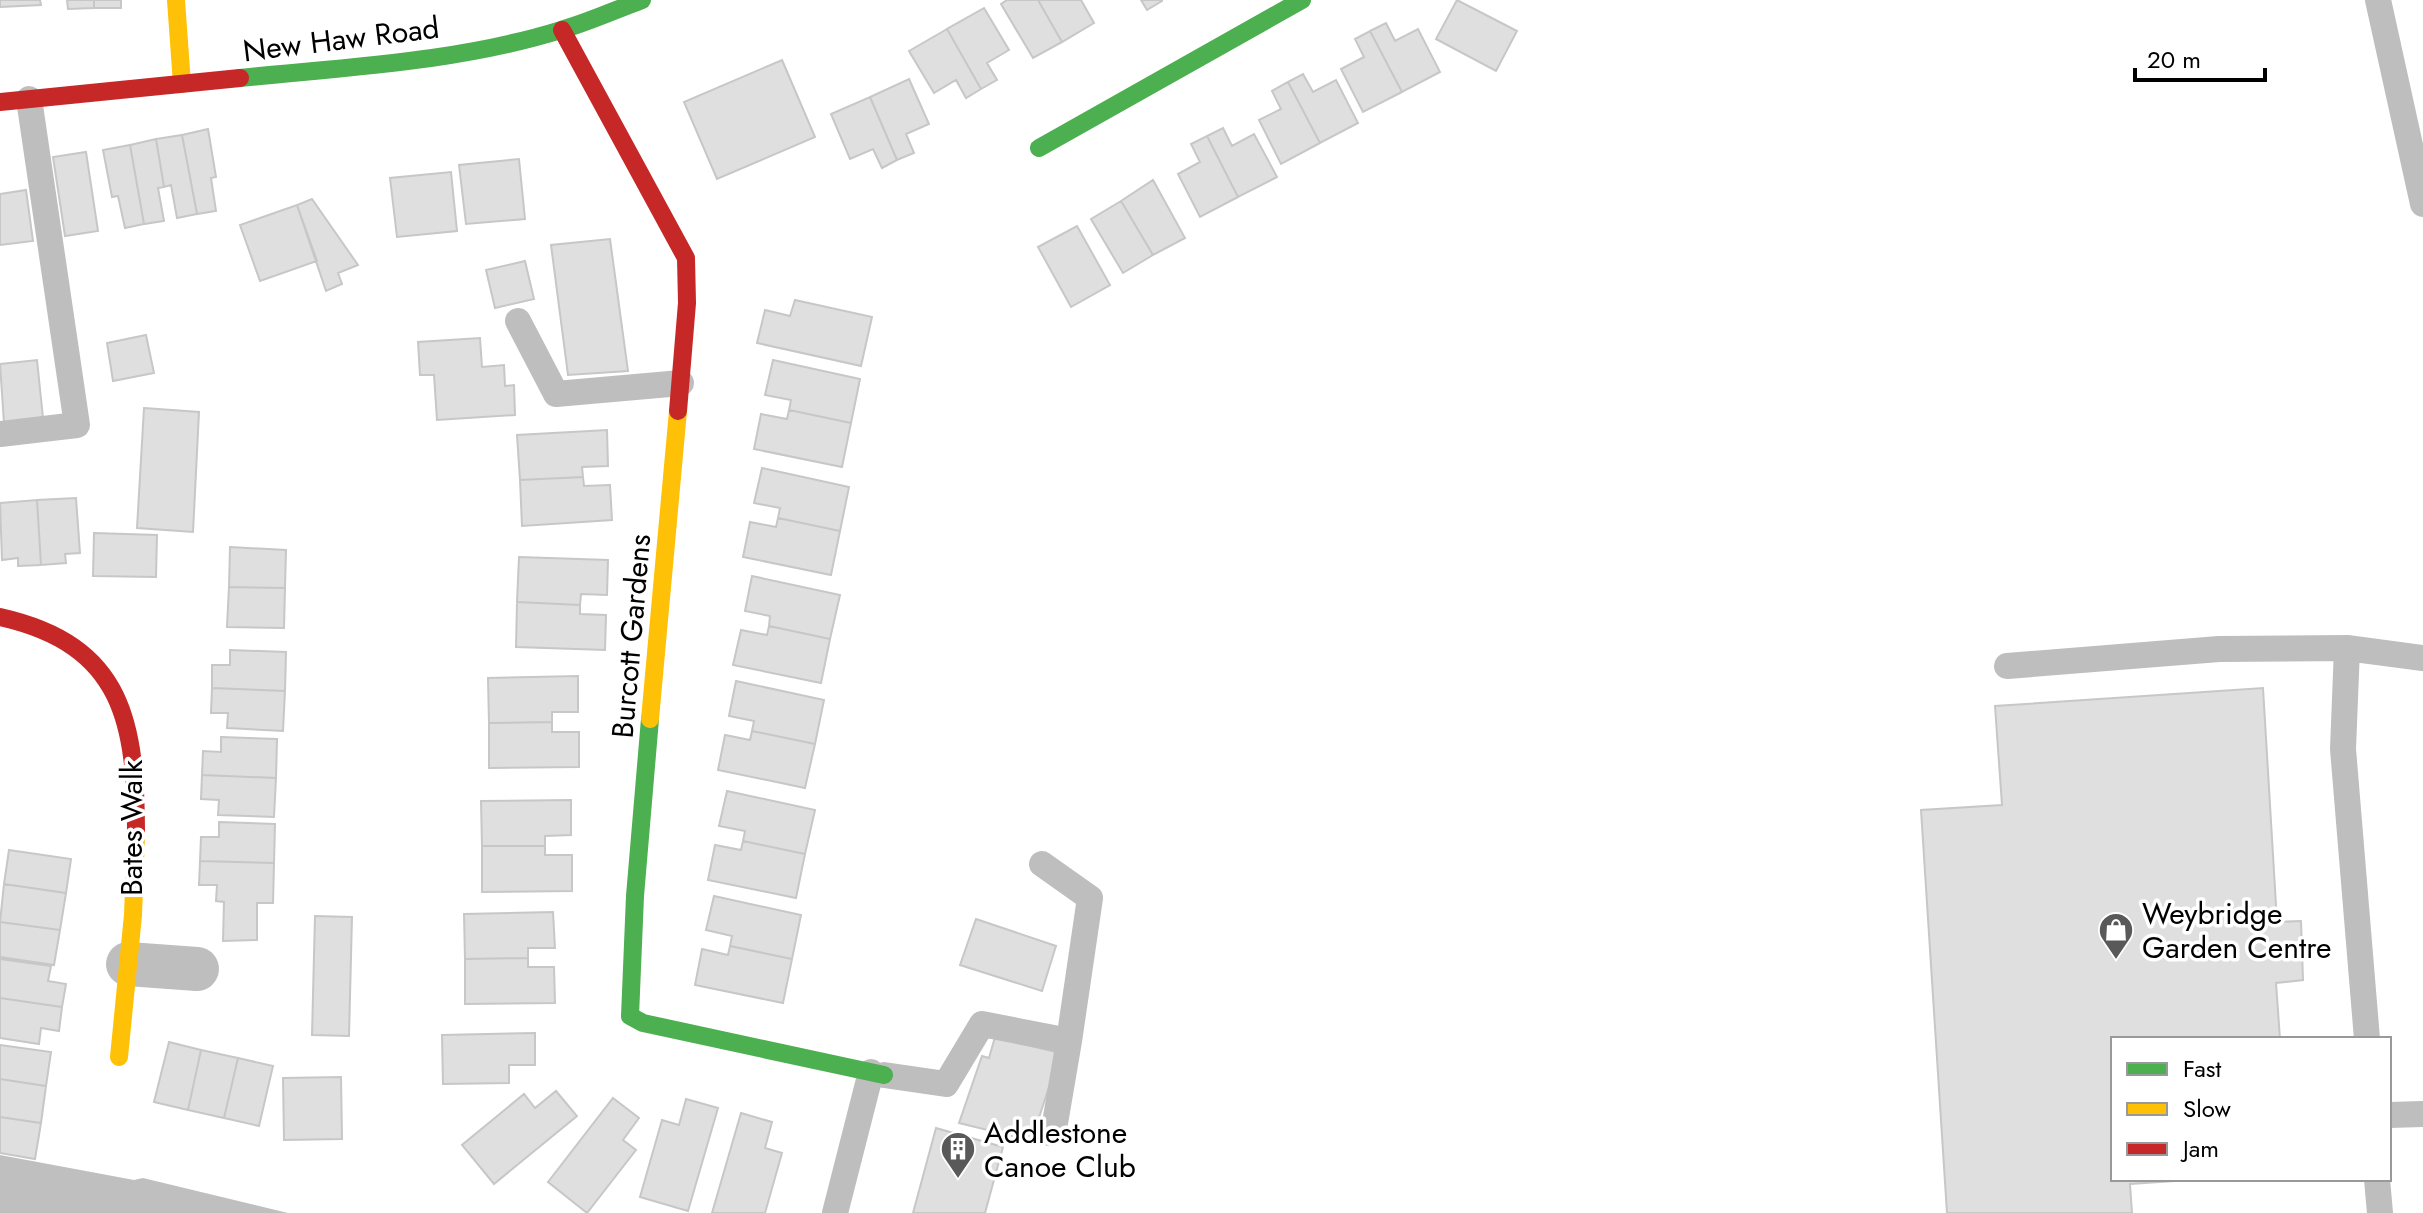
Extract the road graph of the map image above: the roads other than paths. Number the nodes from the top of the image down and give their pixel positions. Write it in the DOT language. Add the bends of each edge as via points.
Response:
graph roads {
  1 [pos="176,0"];
  2 [pos="642,0"];
  3 [pos="2378,0"];
  4 [pos="1281,5"];
  5 [pos="562,30"];
  6 [pos="182,84"];
  7 [pos="29,99"];
  8 [pos="0,102"];
  9 [pos="1039,148"];
  10 [pos="2423,204"];
  11 [pos="518,321"];
  12 [pos="681,383"];
  13 [pos="0,434"];
  14 [pos="0,617"];
  15 [pos="2347,648"];
  16 [pos="2423,658"];
  17 [pos="2007,666"];
  18 [pos="1042,864"];
  19 [pos="128,964"];
  20 [pos="197,969"];
  21 [pos="2367,1037"];
  22 [pos="1069,1041"];
  23 [pos="119,1057"];
  24 [pos="878,1073"];
  25 [pos="2423,1114"];
  26 [pos="2391,1115"];
  27 [pos="1055,1123"];
  28 [pos="2377,1181"];
  29 [pos="835,1213"];
  30 [pos="2380,1213"];
  1 -- 6 [label="street"];
  2 -- 5 [label="street, New Haw Road"];
  3 -- 10 [label="lane"];
  4 -- 9 [label="street"];
  5 -- 6 [label="street, New Haw Road" via="402,62"];
  5 -- 12 [label="street, Burcott Gardens" via="686,258"];
  6 -- 7 [label="street, New Haw Road"];
  7 -- 8 [label="street, New Haw Road"];
  7 -- 13 [label="lane" via="77,425"];
  11 -- 12 [label="lane" via="556,394"];
  12 -- 24 [label="street, Burcott Gardens" via="635,896 630,1016"];
  14 -- 19 [label="street, Bates Walk" via="49,631 77,650 105,674 120,706 137,788"];
  15 -- 16 [label="lane"];
  15 -- 17 [label="lane" via="2219,649"];
  15 -- 21 [label="lane" via="2343,749"];
  18 -- 22 [label="lane" via="1090,898"];
  19 -- 20 [label="street"];
  19 -- 23 [label="street, Bates Walk"];
  22 -- 24 [label="lane" via="982,1024 946,1084"];
  22 -- 27 [label="lane"];
  24 -- 29 [label="lane"];
  25 -- 26 [label="lane"];
  28 -- 30 [label="lane"];
}
